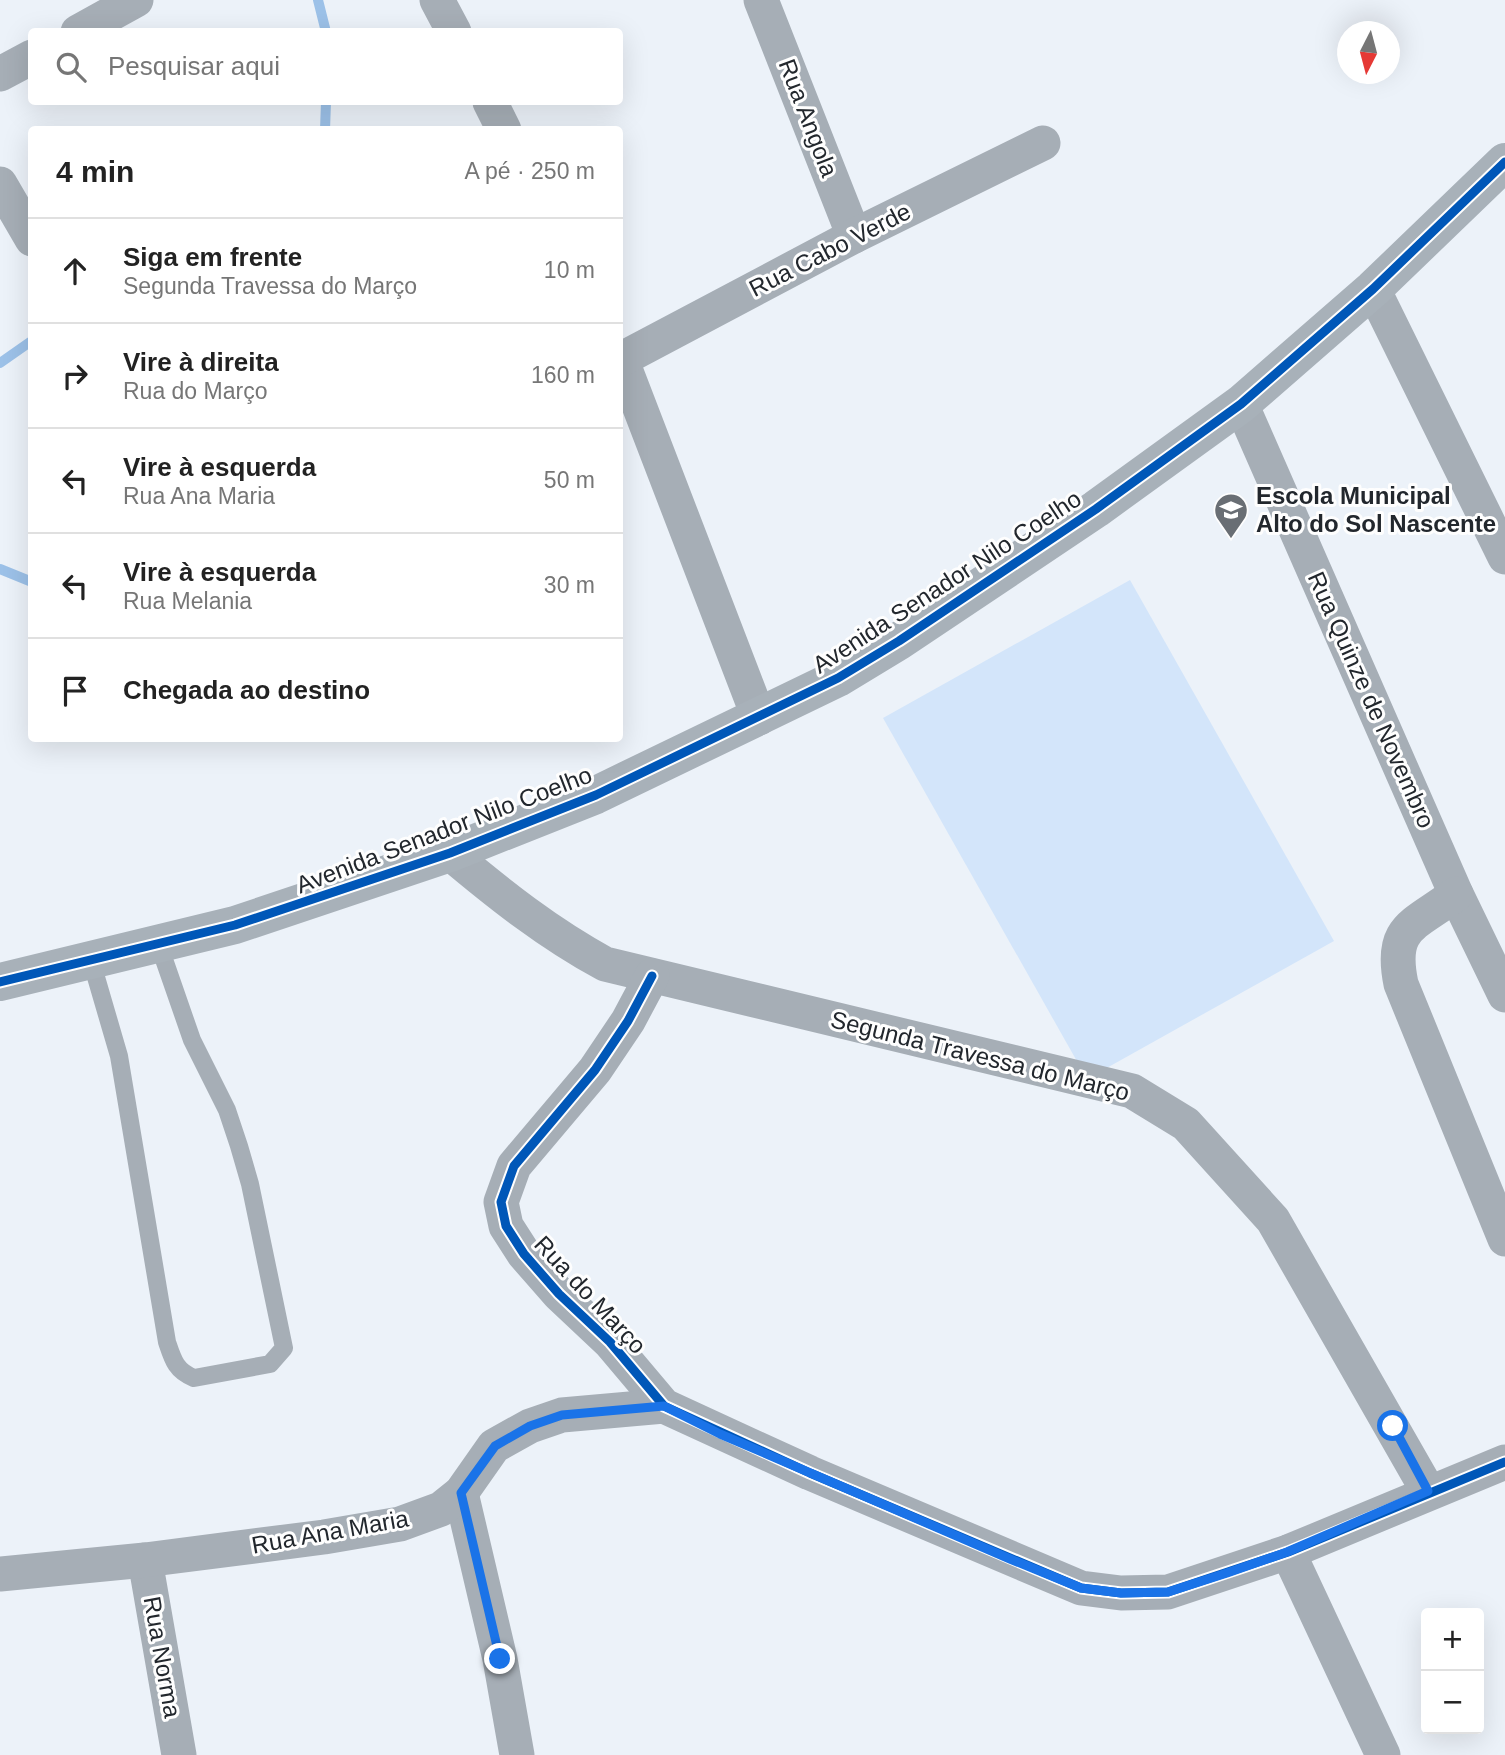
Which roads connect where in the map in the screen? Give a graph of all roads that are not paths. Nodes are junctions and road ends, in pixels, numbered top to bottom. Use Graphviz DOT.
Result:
graph roads {
  1 [pos="136,0"];
  2 [pos="437,0"];
  3 [pos="761,0"];
  4 [pos="85,28"];
  5 [pos="452,28"];
  6 [pos="28,59"];
  7 [pos="0,74"];
  8 [pos="492,105"];
  9 [pos="503,126"];
  10 [pos="1043,143"];
  11 [pos="1505,162"];
  12 [pos="0,184"];
  13 [pos="28,232"];
  14 [pos="854,236"];
  15 [pos="1373,289"];
  16 [pos="623,356"];
  17 [pos="623,366"];
  18 [pos="1241,404"];
  19 [pos="1505,557"];
  20 [pos="759,718"];
  21 [pos="450,853"];
  22 [pos="1456,894"];
  23 [pos="159,944"];
  24 [pos="91,960"];
  25 [pos="652,976"];
  26 [pos="0,982"];
  27 [pos="1505,995"];
  28 [pos="1505,1239"];
  29 [pos="664,1406"];
  30 [pos="1505,1462"];
  31 [pos="1428,1491"];
  32 [pos="461,1493"];
  33 [pos="1287,1552"];
  34 [pos="145,1560"];
  35 [pos="0,1574"];
  36 [pos="179,1755"];
  37 [pos="517,1755"];
  38 [pos="1383,1755"];
  1 -- 4 [label="street"];
  2 -- 5 [label="street"];
  3 -- 14 [label="street, Rua Angola"];
  6 -- 7 [label="street"];
  8 -- 9 [label="street"];
  10 -- 14 [label="street, Rua Cabo Verde"];
  11 -- 15 [label="main road, Avenida Senador Nilo Coelho"];
  12 -- 13 [label="street"];
  14 -- 16 [label="street, Rua Cabo Verde"];
  15 -- 18 [label="main road, Avenida Senador Nilo Coelho"];
  15 -- 19 [label="street"];
  17 -- 20 [label="street"];
  18 -- 20 [label="main road, Avenida Senador Nilo Coelho"];
  18 -- 22 [label="street, Rua Quinze de Novembro"];
  20 -- 21 [label="main road, Avenida Senador Nilo Coelho"];
  21 -- 23 [label="main road, Avenida Senador Nilo Coelho"];
  21 -- 25 [label="street, Segunda Travessa do Março"];
  22 -- 27 [label="street, Rua Quinze de Novembro"];
  22 -- 28 [label="street"];
  23 -- 24 [label="main road, Avenida Senador Nilo Coelho"];
  23 -- 24 [label="lane"];
  24 -- 26 [label="main road, Avenida Senador Nilo Coelho"];
  25 -- 29 [label="street, Rua do Março"];
  25 -- 31 [label="street, Segunda Travessa do Março"];
  29 -- 32 [label="street, Rua Ana Maria"];
  29 -- 33 [label="street, Rua do Março"];
  30 -- 31 [label="street, Rua do Março"];
  31 -- 33 [label="street, Rua do Março"];
  32 -- 34 [label="street, Rua Ana Maria"];
  32 -- 37 [label="street"];
  33 -- 38 [label="street"];
  34 -- 35 [label="street, Rua Ana Maria"];
  34 -- 36 [label="street, Rua Norma"];
}
